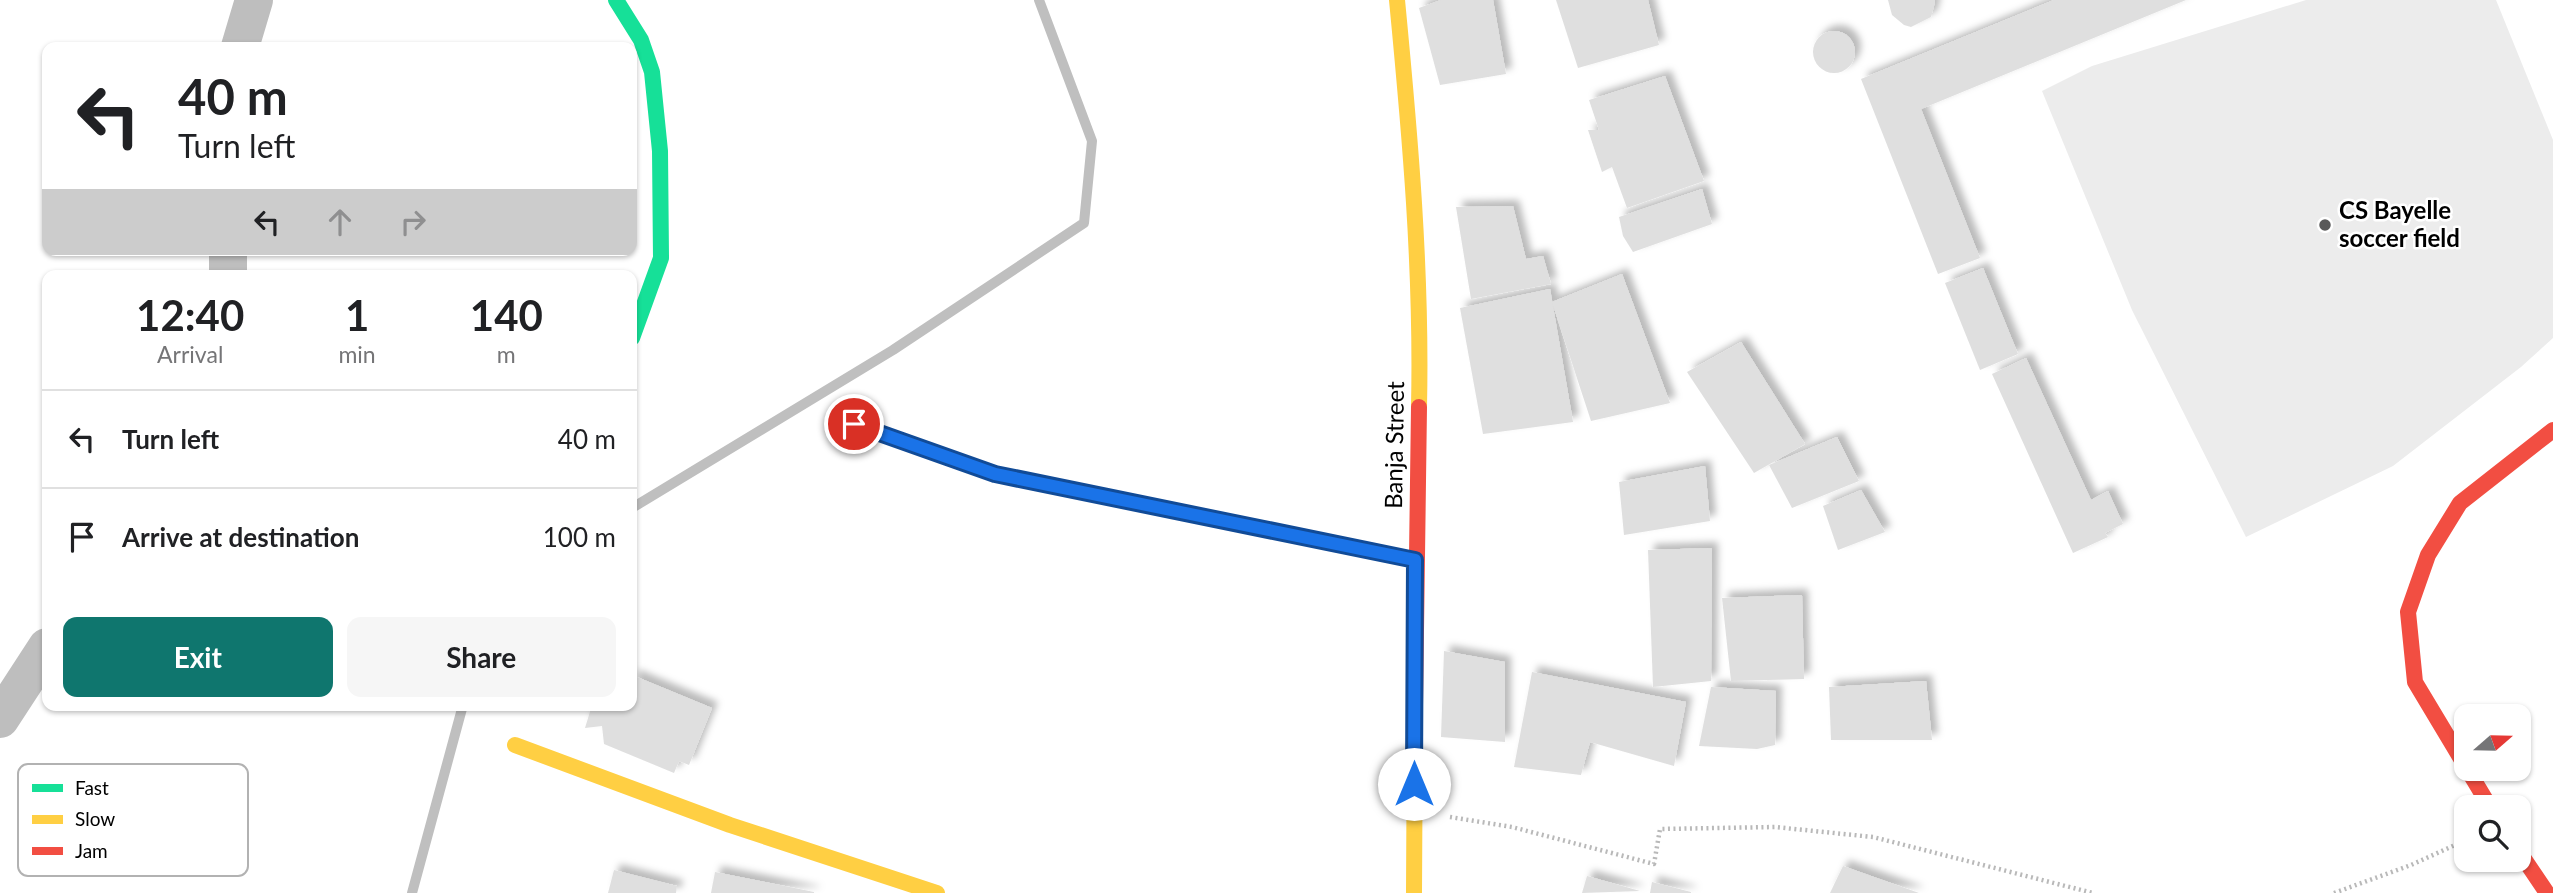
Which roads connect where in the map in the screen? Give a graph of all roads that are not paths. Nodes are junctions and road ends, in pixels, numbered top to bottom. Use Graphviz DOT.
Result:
graph roads {
  1 [pos="254,0"];
  2 [pos="616,0"];
  3 [pos="1396,0"];
  4 [pos="241,42"];
  5 [pos="637,324"];
  6 [pos="854,424"];
  7 [pos="2553,430"];
  8 [pos="1415,560"];
  9 [pos="42,654"];
  10 [pos="0,719"];
  11 [pos="515,745"];
  12 [pos="2483,795"];
  13 [pos="2531,869"];
  14 [pos="937,893"];
  15 [pos="1414,893"];
  16 [pos="2547,893"];
  1 -- 4 [label="street"];
  2 -- 5 [label="street"];
  3 -- 8 [label="street, Banja Street"];
  6 -- 8 [label="street"];
  7 -- 12 [label="street"];
  8 -- 15 [label="street, Banja Street"];
  9 -- 10 [label="street"];
  11 -- 14 [label="street"];
  13 -- 16 [label="street"];
}
